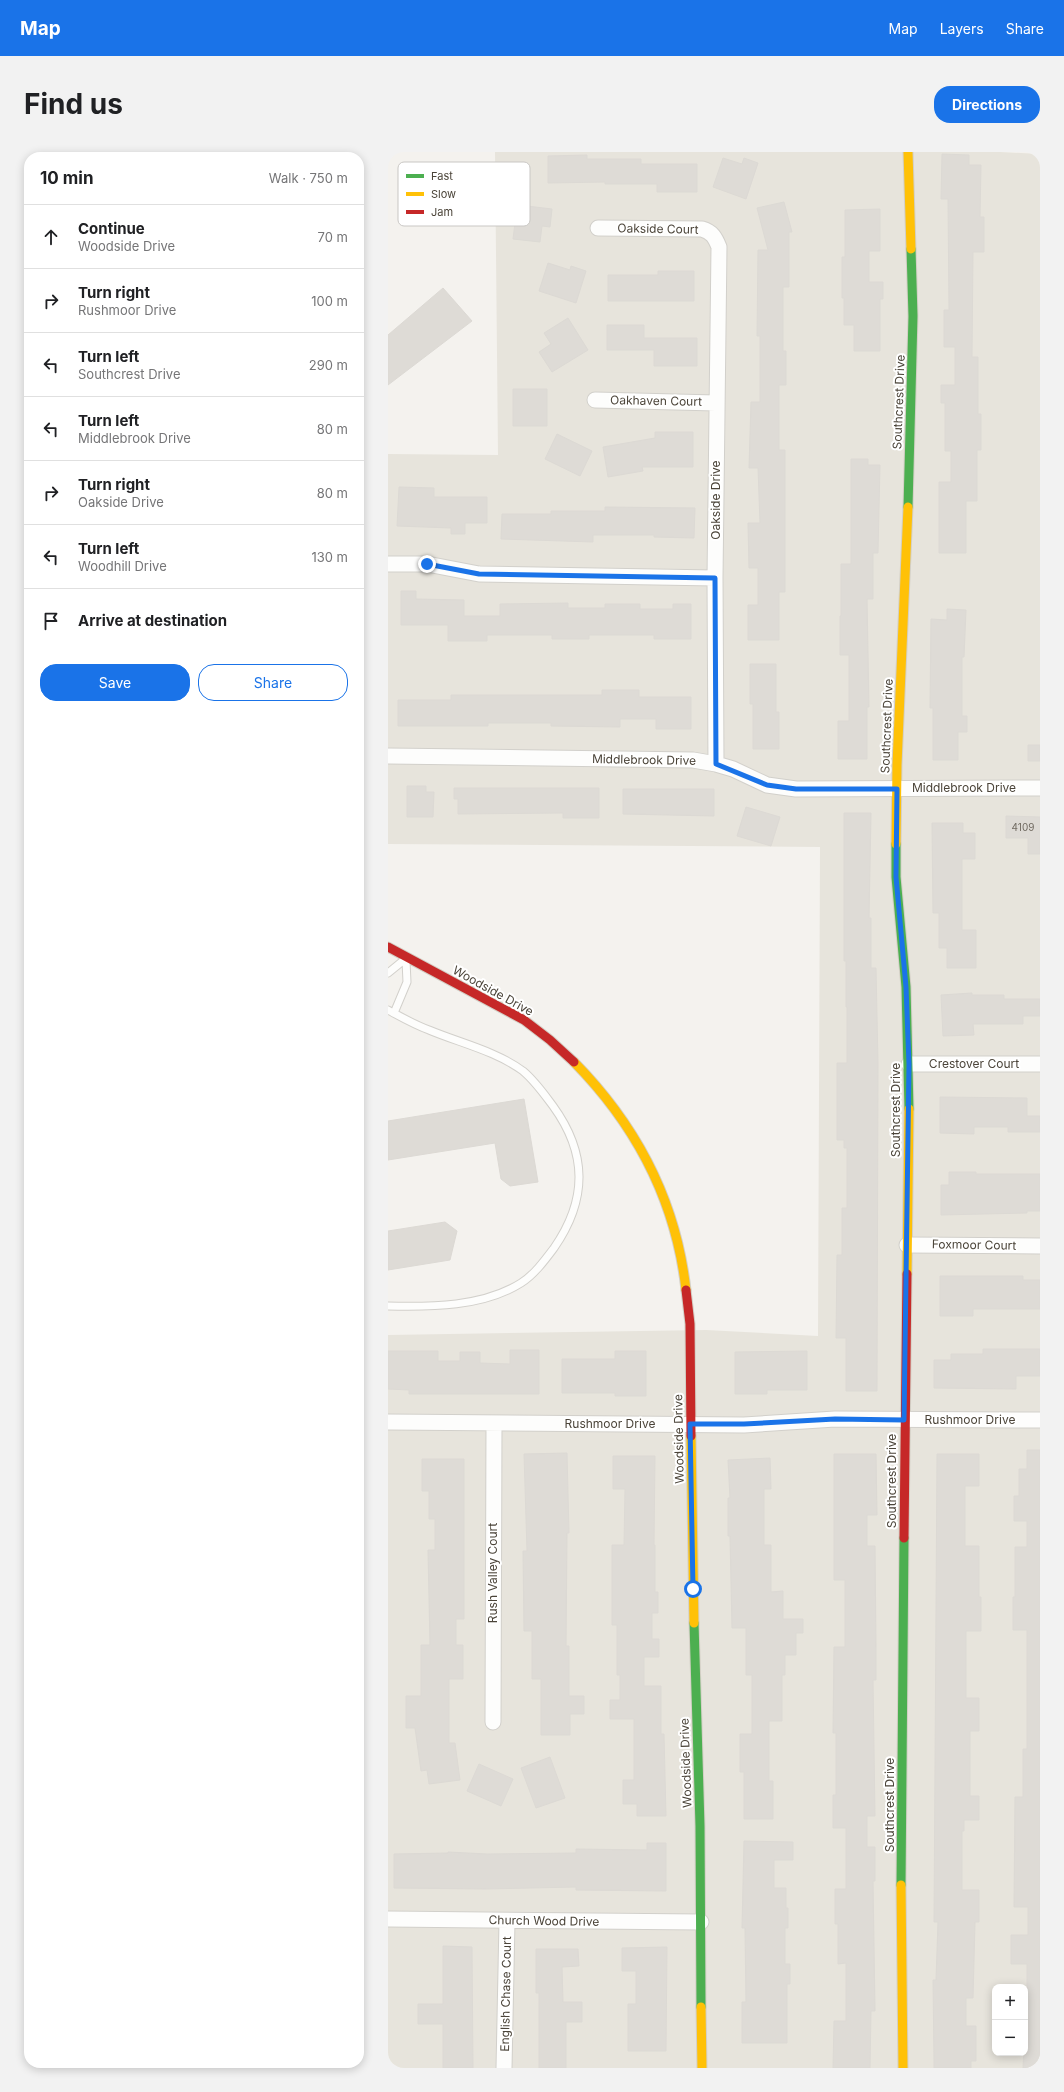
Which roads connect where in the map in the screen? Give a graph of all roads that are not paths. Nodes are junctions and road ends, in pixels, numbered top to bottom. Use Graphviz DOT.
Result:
graph roads {
  1 [pos="908,152"];
  2 [pos="598,228"];
  3 [pos="715,237"];
  4 [pos="595,400"];
  5 [pos="716,403"];
  6 [pos="388,564"];
  7 [pos="715,578"];
  8 [pos="388,756"];
  9 [pos="716,764"];
  10 [pos="1040,788"];
  11 [pos="897,789"];
  12 [pos="388,947"];
  13 [pos="406,959"];
  14 [pos="388,973"];
  15 [pos="391,1011"];
  16 [pos="909,1064"];
  17 [pos="1040,1064"];
  18 [pos="907,1245"];
  19 [pos="1040,1246"];
  20 [pos="388,1306"];
  21 [pos="904,1420"];
  22 [pos="1040,1420"];
  23 [pos="392,1422"];
  24 [pos="494,1424"];
  25 [pos="690,1424"];
  26 [pos="493,1722"];
  27 [pos="388,1919"];
  28 [pos="507,1921"];
  29 [pos="701,1922"];
  30 [pos="504,2068"];
  31 [pos="702,2068"];
  32 [pos="903,2068"];
  1 -- 11 [label="street, Southcrest Drive"];
  2 -- 3 [label="street, Oakside Court"];
  3 -- 5 [label="street, Oakside Drive"];
  4 -- 5 [label="street, Oakhaven Court"];
  5 -- 7 [label="street, Oakside Drive"];
  6 -- 7 [label="street"];
  7 -- 9 [label="street, Oakside Drive"];
  8 -- 9 [label="street, Middlebrook Drive"];
  9 -- 11 [label="street, Middlebrook Drive"];
  10 -- 11 [label="street, Middlebrook Drive"];
  11 -- 16 [label="street, Southcrest Drive"];
  12 -- 13 [label="street, Woodside Drive"];
  13 -- 14 [label="lane"];
  13 -- 15 [label="lane"];
  13 -- 25 [label="street, Woodside Drive"];
  15 -- 20 [label="lane"];
  16 -- 17 [label="street, Crestover Court"];
  16 -- 18 [label="street, Southcrest Drive"];
  18 -- 19 [label="street, Foxmoor Court"];
  18 -- 21 [label="street, Southcrest Drive"];
  21 -- 22 [label="street, Rushmoor Drive"];
  21 -- 25 [label="street, Rushmoor Drive"];
  21 -- 32 [label="street, Southcrest Drive"];
  23 -- 24 [label="street, Rushmoor Drive"];
  24 -- 25 [label="street, Rushmoor Drive"];
  24 -- 26 [label="street, Rush Valley Court"];
  25 -- 29 [label="street, Woodside Drive"];
  27 -- 28 [label="street, Church Wood Drive"];
  28 -- 29 [label="street, Church Wood Drive"];
  28 -- 30 [label="street, English Chase Court"];
  29 -- 31 [label="street, Woodside Drive"];
}
